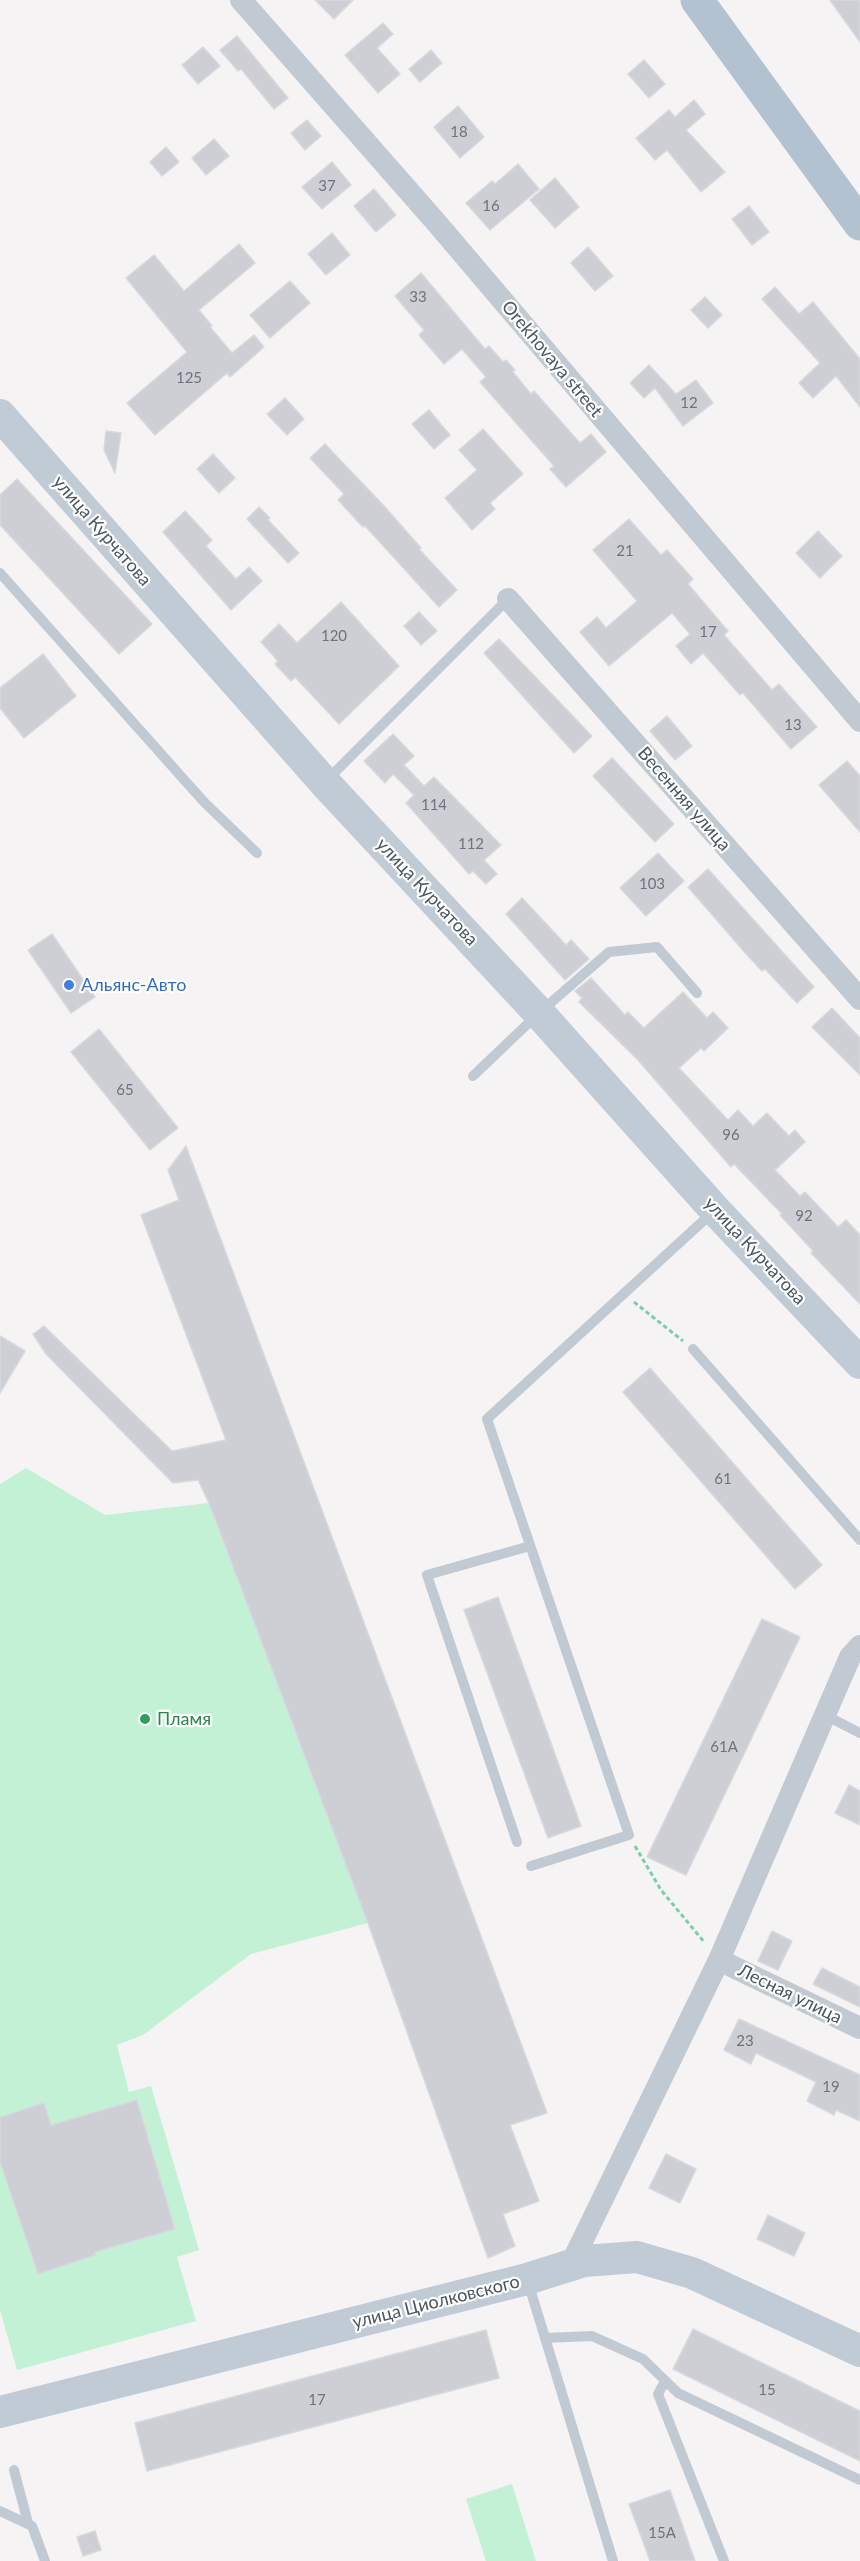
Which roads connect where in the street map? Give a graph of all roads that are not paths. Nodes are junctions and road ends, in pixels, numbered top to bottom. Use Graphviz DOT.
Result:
graph roads {
  1 [pos="241,0"];
  2 [pos="697,0"];
  3 [pos="722,0"];
  4 [pos="860,188"];
  5 [pos="860,224"];
  6 [pos="0,415"];
  7 [pos="0,573"];
  8 [pos="508,599"];
  9 [pos="860,721"];
  10 [pos="324,782"];
  11 [pos="257,853"];
  12 [pos="697,993"];
  13 [pos="860,999"];
  14 [pos="539,1013"];
  15 [pos="473,1076"];
  16 [pos="715,1210"];
  17 [pos="693,1349"];
  18 [pos="860,1363"];
  19 [pos="860,1540"];
  20 [pos="530,1546"];
  21 [pos="860,1646"];
  22 [pos="825,1715"];
  23 [pos="860,1733"];
  24 [pos="517,1842"];
  25 [pos="531,1866"];
  26 [pos="719,1960"];
  27 [pos="860,2028"];
  28 [pos="570,2266"];
  29 [pos="527,2279"];
  30 [pos="545,2338"];
  31 [pos="860,2351"];
  32 [pos="665,2381"];
  33 [pos="0,2412"];
  34 [pos="14,2470"];
  35 [pos="860,2480"];
  36 [pos="0,2511"];
  37 [pos="28,2523"];
  38 [pos="45,2561"];
  39 [pos="613,2561"];
  40 [pos="724,2561"];
  1 -- 9 [label="street, Orekhovaya street"];
  2 -- 5 [label="main road"];
  3 -- 4 [label="main road"];
  6 -- 10 [label="street, улица Курчатова"];
  7 -- 11 [label="lane"];
  8 -- 10 [label="lane"];
  8 -- 13 [label="street, Весенняя улица"];
  10 -- 14 [label="street, улица Курчатова"];
  12 -- 14 [label="lane"];
  14 -- 15 [label="lane"];
  14 -- 16 [label="street, улица Курчатова"];
  16 -- 18 [label="street, улица Курчатова"];
  16 -- 20 [label="lane"];
  17 -- 19 [label="lane"];
  20 -- 24 [label="lane"];
  20 -- 25 [label="lane"];
  21 -- 22 [label="street"];
  22 -- 23 [label="lane"];
  22 -- 26 [label="street"];
  26 -- 27 [label="street, Лесная улица"];
  26 -- 28 [label="street"];
  28 -- 29 [label="street, улица Циолковского"];
  28 -- 31 [label="street, улица Циолковского"];
  29 -- 30 [label="lane"];
  29 -- 33 [label="street, улица Циолковского"];
  30 -- 32 [label="lane"];
  30 -- 39 [label="lane"];
  32 -- 35 [label="lane"];
  32 -- 40 [label="lane"];
  34 -- 37 [label="lane"];
  36 -- 37 [label="lane"];
  37 -- 38 [label="lane"];
}
